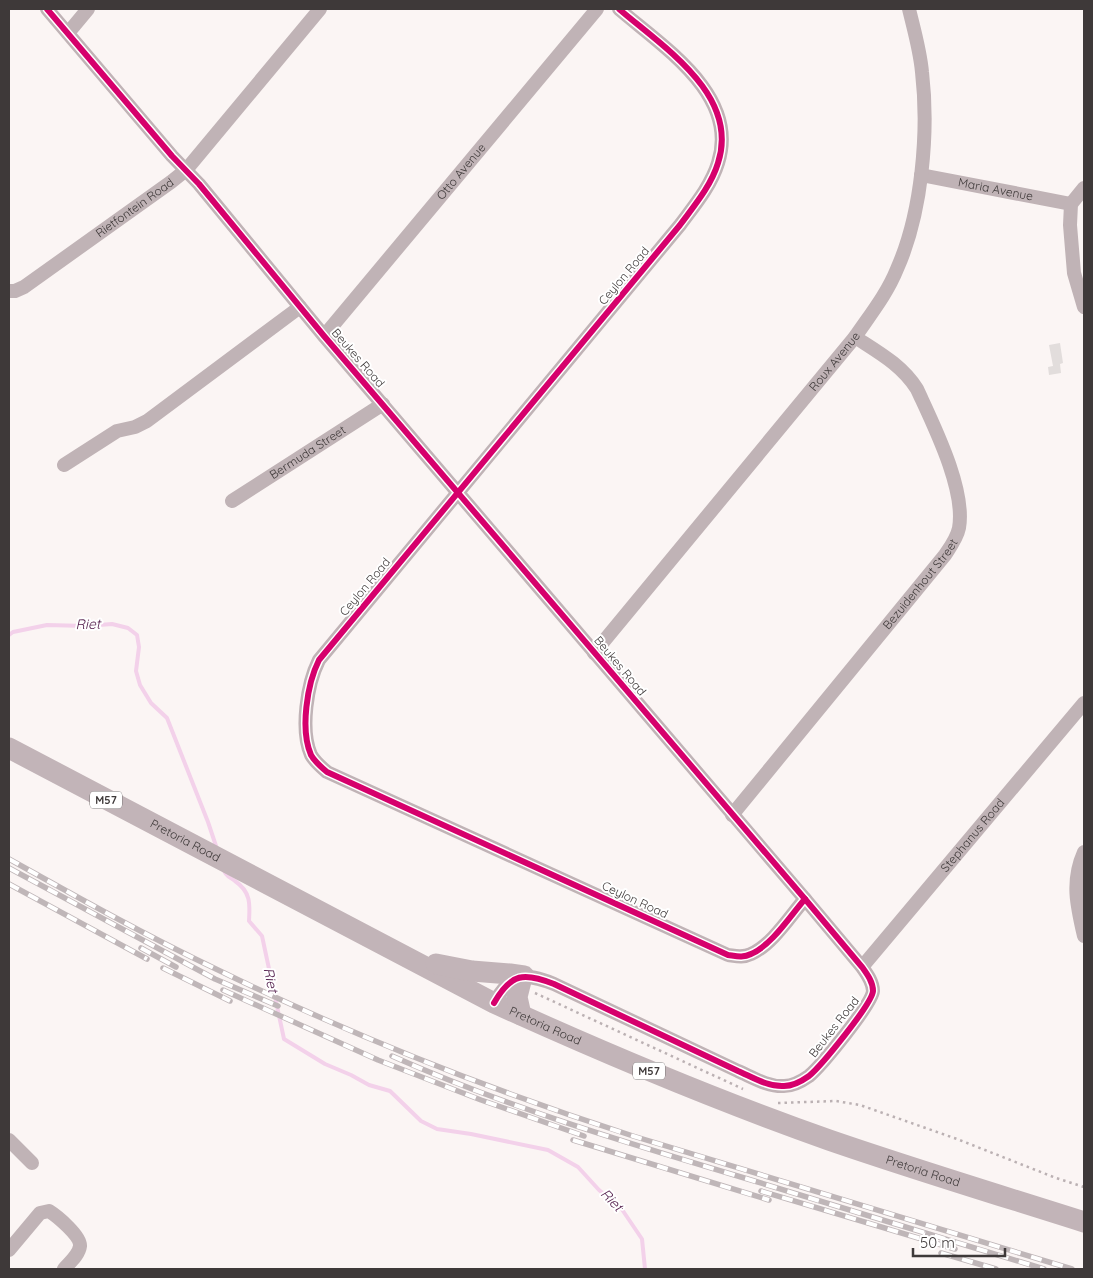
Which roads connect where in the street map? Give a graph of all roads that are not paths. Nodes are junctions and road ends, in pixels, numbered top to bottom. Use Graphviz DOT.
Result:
graph roads {
  1 [pos="47,9"];
  2 [pos="88,9"];
  3 [pos="320,9"];
  4 [pos="597,9"];
  5 [pos="619,9"];
  6 [pos="909,9"];
  7 [pos="68,33"];
  8 [pos="186,170"];
  9 [pos="921,175"];
  10 [pos="1084,188"];
  11 [pos="1071,204"];
  12 [pos="9,292"];
  13 [pos="300,306"];
  14 [pos="1084,307"];
  15 [pos="324,336"];
  16 [pos="856,337"];
  17 [pos="383,404"];
  18 [pos="64,465"];
  19 [pos="458,493"];
  20 [pos="232,501"];
  21 [pos="594,653"];
  22 [pos="1084,703"];
  23 [pos="9,748"];
  24 [pos="732,815"];
  25 [pos="1084,852"];
  26 [pos="805,899"];
  27 [pos="1084,936"];
  28 [pos="411,959"];
  29 [pos="862,967"];
  30 [pos="523,977"];
  31 [pos="494,1003"];
  32 [pos="521,1015"];
  33 [pos="9,1140"];
  34 [pos="32,1163"];
  35 [pos="1084,1222"];
  36 [pos="9,1250"];
  37 [pos="64,1269"];
  1 -- 7 [label="street, Beukes Road"];
  2 -- 7 [label="street"];
  3 -- 8 [label="street, Rietfontein Road"];
  4 -- 15 [label="street, Otto Avenue"];
  5 -- 19 [label="street, Ceylon Road"];
  6 -- 9 [label="street, Roux Avenue"];
  7 -- 8 [label="street, Beukes Road"];
  8 -- 12 [label="street, Rietfontein Road"];
  8 -- 13 [label="street, Beukes Road"];
  9 -- 11 [label="street, Maria Avenue"];
  9 -- 16 [label="street, Roux Avenue"];
  10 -- 11 [label="street"];
  11 -- 14 [label="street"];
  13 -- 15 [label="street, Beukes Road"];
  13 -- 18 [label="street"];
  15 -- 17 [label="street, Beukes Road"];
  16 -- 21 [label="street, Roux Avenue"];
  16 -- 24 [label="street, Bezuidenhout Street"];
  17 -- 19 [label="street, Beukes Road"];
  17 -- 20 [label="street, Bermuda Street"];
  19 -- 21 [label="street, Beukes Road"];
  19 -- 26 [label="street, Ceylon Road"];
  21 -- 24 [label="street, Beukes Road"];
  22 -- 29 [label="street, Stephanus Road"];
  23 -- 28 [label="main road, Pretoria Road / M57"];
  24 -- 26 [label="street, Beukes Road"];
  25 -- 27 [label="street"];
  26 -- 29 [label="street, Beukes Road"];
  28 -- 30 [label="main road"];
  28 -- 31 [label="main road, Pretoria Road / M57"];
  29 -- 30 [label="street, Beukes Road"];
  30 -- 31 [label="street"];
  30 -- 32 [label="main road"];
  31 -- 32 [label="main road, Pretoria Road / M57"];
  32 -- 35 [label="main road, Pretoria Road / M57"];
  33 -- 34 [label="street"];
  36 -- 37 [label="street"];
}
